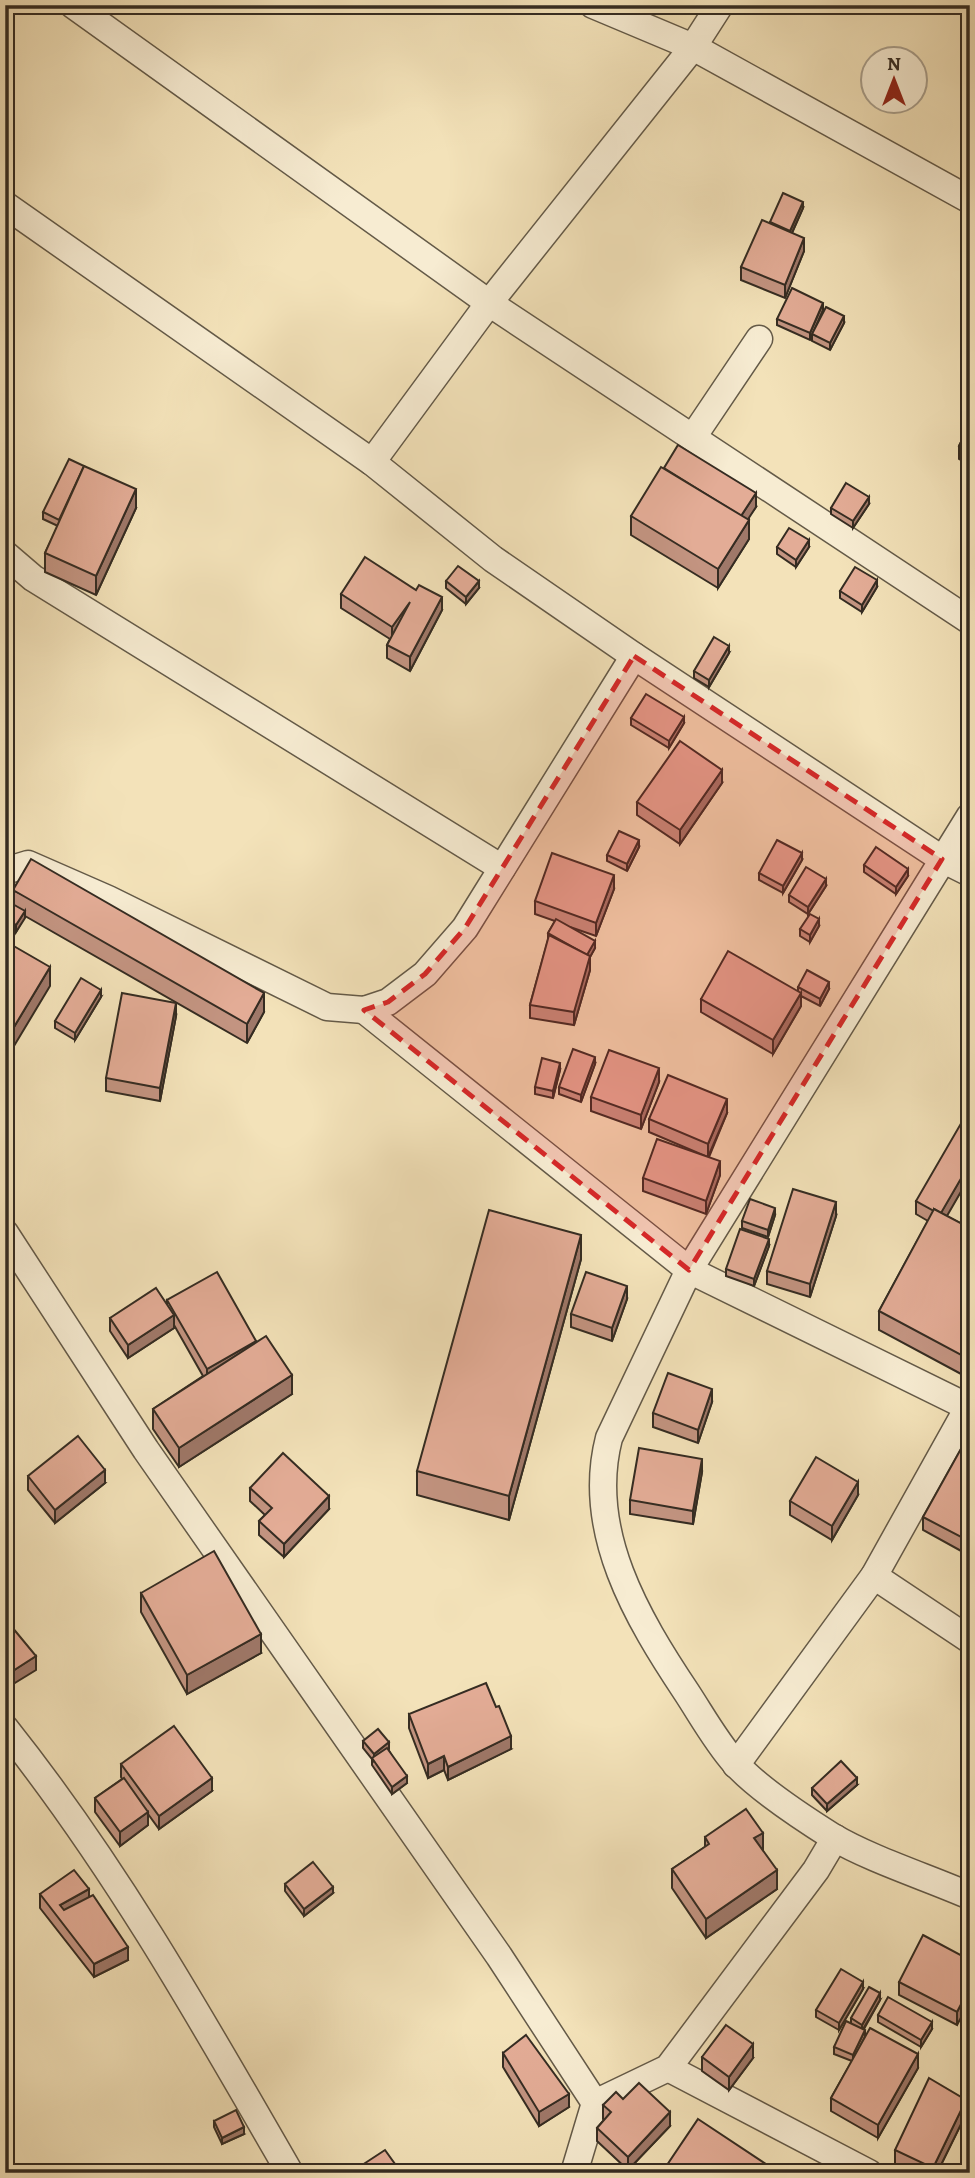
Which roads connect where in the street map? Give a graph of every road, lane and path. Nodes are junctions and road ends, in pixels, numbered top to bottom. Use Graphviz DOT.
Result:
graph roads {
  1 [pos="74,5"];
  2 [pos="593,5"];
  3 [pos="720,5"];
  4 [pos="693,47"];
  5 [pos="970,200"];
  6 [pos="5,205"];
  7 [pos="489,303"];
  8 [pos="759,338"];
  9 [pos="693,437"];
  10 [pos="372,462"];
  11 [pos="5,554"];
  12 [pos="970,621"];
  13 [pos="634,656"];
  14 [pos="970,816"];
  15 [pos="942,859"];
  16 [pos="502,868"];
  17 [pos="5,871"];
  18 [pos="970,873"];
  19 [pos="364,1010"];
  20 [pos="5,1233"];
  21 [pos="689,1270"];
  22 [pos="969,1406"];
  23 [pos="874,1576"];
  24 [pos="970,1640"];
  25 [pos="5,1728"];
  26 [pos="736,1765"];
  27 [pos="835,1838"];
  28 [pos="970,1896"];
  29 [pos="668,2068"];
  30 [pos="596,2103"];
  31 [pos="290,2173"];
  32 [pos="574,2173"];
  33 [pos="869,2173"];
  1 -- 7 [label="street"];
  2 -- 4 [label="street"];
  3 -- 4 [label="street"];
  4 -- 5 [label="street"];
  4 -- 7 [label="street"];
  6 -- 10 [label="street"];
  7 -- 9 [label="street"];
  7 -- 10 [label="street"];
  8 -- 9 [label="street"];
  9 -- 12 [label="street"];
  10 -- 13 [label="street"];
  11 -- 16 [label="street"];
  13 -- 15 [label="street"];
  13 -- 16 [label="street"];
  14 -- 15 [label="street"];
  15 -- 18 [label="street"];
  15 -- 21 [label="street"];
  16 -- 19 [label="street"];
  17 -- 19 [label="street"];
  19 -- 21 [label="street"];
  20 -- 30 [label="street"];
  21 -- 22 [label="street"];
  21 -- 26 [label="street"];
  22 -- 23 [label="street"];
  23 -- 24 [label="street"];
  23 -- 26 [label="street"];
  25 -- 31 [label="street"];
  26 -- 27 [label="street"];
  27 -- 28 [label="street"];
  27 -- 29 [label="street"];
  29 -- 30 [label="street"];
  29 -- 33 [label="street"];
  30 -- 32 [label="street"];
}
